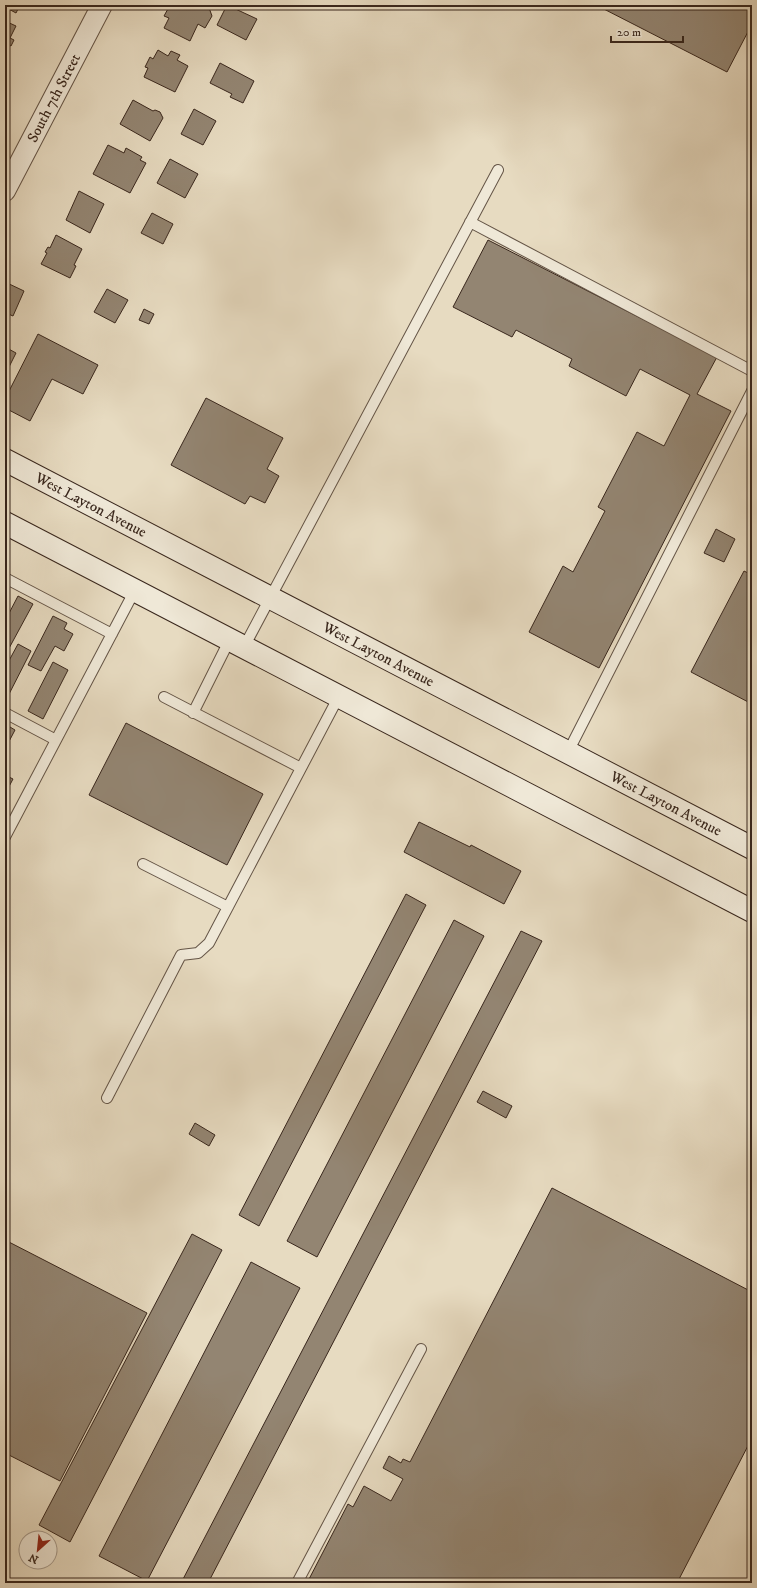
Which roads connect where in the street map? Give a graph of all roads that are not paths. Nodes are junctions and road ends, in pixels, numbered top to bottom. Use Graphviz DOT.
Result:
graph roads {
  1 [pos="102,5"];
  2 [pos="498,170"];
  3 [pos="5,191"];
  4 [pos="470,222"];
  5 [pos="752,371"];
  6 [pos="752,391"];
  7 [pos="5,460"];
  8 [pos="5,523"];
  9 [pos="5,578"];
  10 [pos="135,590"];
  11 [pos="271,598"];
  12 [pos="112,634"];
  13 [pos="237,643"];
  14 [pos="339,696"];
  15 [pos="164,697"];
  16 [pos="5,713"];
  17 [pos="193,713"];
  18 [pos="56,740"];
  19 [pos="568,752"];
  20 [pos="302,768"];
  21 [pos="5,837"];
  22 [pos="752,848"];
  23 [pos="143,864"];
  24 [pos="228,907"];
  25 [pos="752,911"];
  26 [pos="107,1098"];
  27 [pos="421,1349"];
  28 [pos="297,1583"];
  1 -- 3 [label="street, South 7th Street"];
  2 -- 4 [label="lane"];
  4 -- 5 [label="lane"];
  4 -- 11 [label="lane"];
  6 -- 19 [label="lane"];
  7 -- 11 [label="main road, West Layton Avenue"];
  8 -- 10 [label="main road"];
  9 -- 12 [label="lane"];
  10 -- 12 [label="lane"];
  10 -- 13 [label="main road"];
  11 -- 13 [label="lane"];
  11 -- 19 [label="main road, West Layton Avenue"];
  12 -- 18 [label="lane"];
  13 -- 14 [label="main road"];
  13 -- 17 [label="lane"];
  14 -- 20 [label="lane"];
  14 -- 25 [label="main road"];
  15 -- 17 [label="lane"];
  16 -- 18 [label="lane"];
  17 -- 20 [label="lane"];
  18 -- 21 [label="lane"];
  19 -- 22 [label="main road, West Layton Avenue"];
  20 -- 24 [label="lane"];
  23 -- 24 [label="lane"];
  24 -- 26 [label="lane"];
  27 -- 28 [label="lane"];
}
